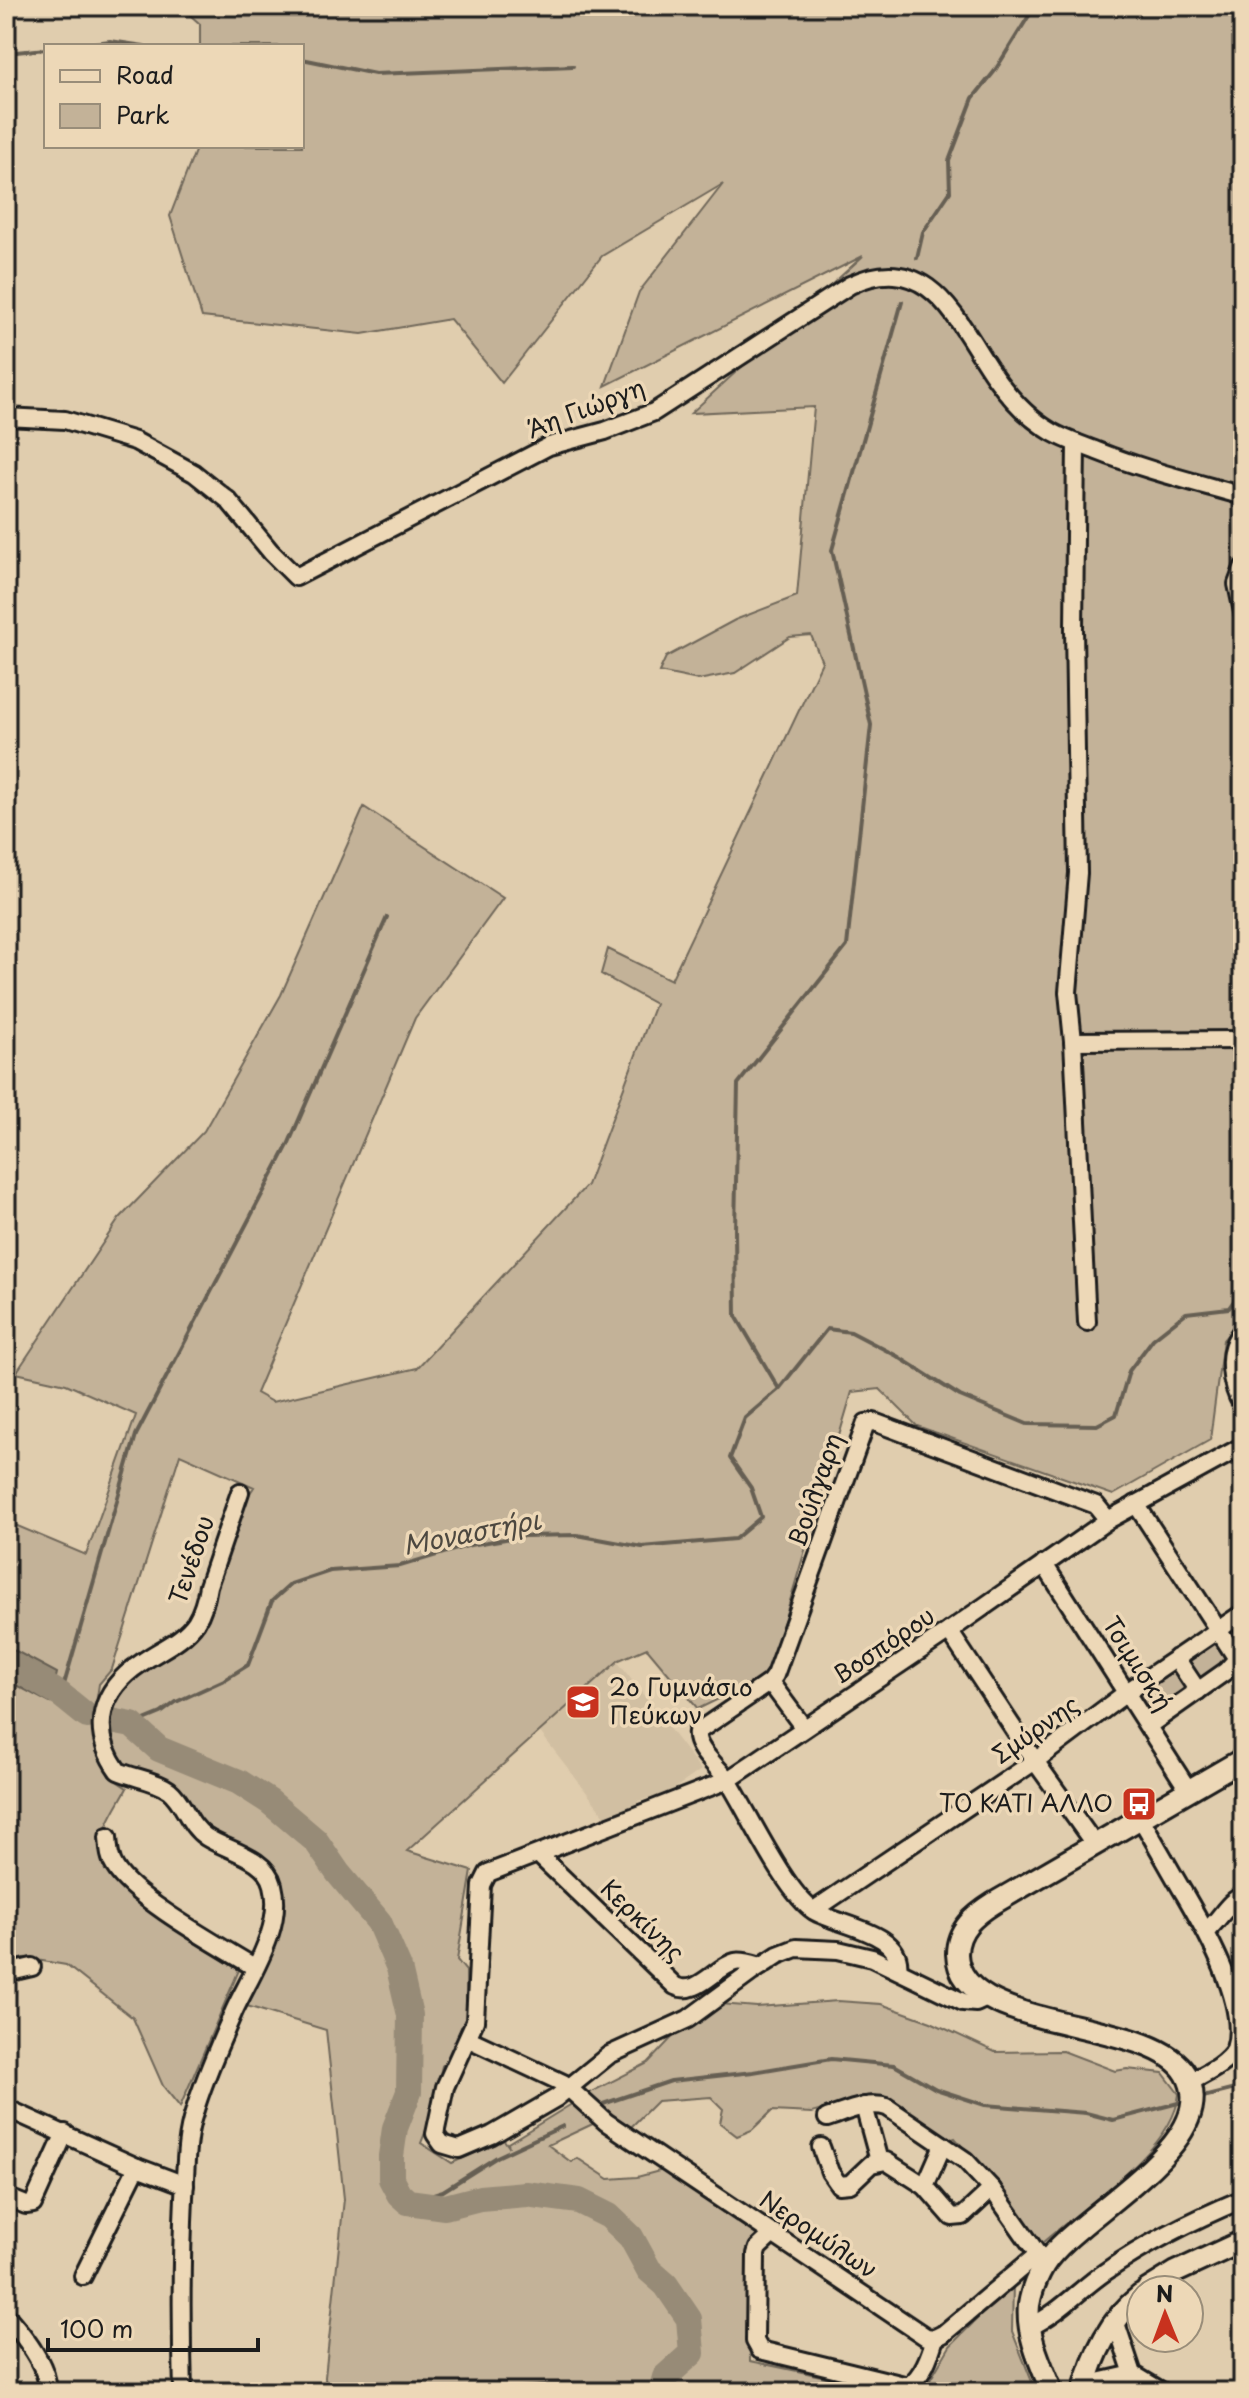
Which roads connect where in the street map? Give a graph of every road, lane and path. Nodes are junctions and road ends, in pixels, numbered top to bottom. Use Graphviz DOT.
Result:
graph roads {
  1 [pos="6,417"];
  2 [pos="1076,443"];
  3 [pos="1243,496"];
  4 [pos="1243,568"];
  5 [pos="1243,612"];
  6 [pos="1243,1040"];
  7 [pos="1073,1041"];
  8 [pos="1087,1322"];
  9 [pos="1243,1330"];
  10 [pos="1243,1407"];
  11 [pos="1243,1446"];
  12 [pos="240,1492"];
  13 [pos="1136,1504"];
  14 [pos="1108,1520"];
  15 [pos="1044,1564"];
  16 [pos="1243,1613"];
  17 [pos="1219,1630"];
  18 [pos="949,1631"];
  19 [pos="1176,1658"];
  20 [pos="1241,1660"];
  21 [pos="770,1682"];
  22 [pos="1198,1691"];
  23 [pos="1128,1694"];
  24 [pos="1148,1726"];
  25 [pos="804,1728"];
  26 [pos="1243,1759"];
  27 [pos="1035,1761"];
  28 [pos="728,1780"];
  29 [pos="1189,1791"];
  30 [pos="1141,1819"];
  31 [pos="108,1837"];
  32 [pos="1095,1845"];
  33 [pos="539,1855"];
  34 [pos="1243,1895"];
  35 [pos="814,1910"];
  36 [pos="1206,1931"];
  37 [pos="761,1966"];
  38 [pos="32,1967"];
  39 [pos="254,1967"];
  40 [pos="898,1970"];
  41 [pos="6,1973"];
  42 [pos="987,1998"];
  43 [pos="469,2039"];
  44 [pos="570,2088"];
  45 [pos="1192,2094"];
  46 [pos="864,2106"];
  47 [pos="6,2108"];
  48 [pos="827,2118"];
  49 [pos="65,2133"];
  50 [pos="943,2145"];
  51 [pos="821,2147"];
  52 [pos="879,2161"];
  53 [pos="137,2167"];
  54 [pos="185,2185"];
  55 [pos="925,2186"];
  56 [pos="992,2189"];
  57 [pos="6,2197"];
  58 [pos="1243,2199"];
  59 [pos="774,2233"];
  60 [pos="1243,2241"];
  61 [pos="1041,2259"];
  62 [pos="1173,2274"];
  63 [pos="83,2276"];
  64 [pos="1125,2310"];
  65 [pos="6,2315"];
  66 [pos="1115,2320"];
  67 [pos="1030,2327"];
  68 [pos="935,2338"];
  69 [pos="1133,2374"];
  70 [pos="1084,2389"];
  71 [pos="47,2392"];
  72 [pos="183,2392"];
  73 [pos="1052,2392"];
  74 [pos="1163,2392"];
  1 -- 2 [label="street, Άη Γιώργη"];
  2 -- 3 [label="street, Άη Γιώργη"];
  2 -- 7 [label="street"];
  4 -- 5 [label="street"];
  6 -- 7 [label="street"];
  7 -- 8 [label="street"];
  9 -- 10 [label="street"];
  11 -- 13 [label="street, Βοσπόρου"];
  12 -- 39 [label="street, Τενέδου"];
  13 -- 14 [label="street, Βοσπόρου"];
  13 -- 17 [label="street"];
  14 -- 15 [label="street, Βοσπόρου"];
  14 -- 21 [label="street, Βούλγαρη"];
  15 -- 18 [label="street, Βοσπόρου"];
  15 -- 23 [label="street, Τσιμισκή"];
  16 -- 17 [label="street, Σμύρνης"];
  17 -- 19 [label="street, Σμύρνης"];
  17 -- 20 [label="street"];
  18 -- 25 [label="street, Βοσπόρου"];
  18 -- 27 [label="street"];
  19 -- 22 [label="street"];
  19 -- 23 [label="street, Σμύρνης"];
  20 -- 22 [label="street"];
  21 -- 25 [label="street"];
  21 -- 28 [label="street"];
  22 -- 24 [label="street"];
  23 -- 24 [label="street, Τσιμισκή"];
  23 -- 27 [label="street, Σμύρνης"];
  24 -- 29 [label="street, Τσιμισκή"];
  25 -- 28 [label="street, Βοσπόρου"];
  26 -- 29 [label="main road"];
  27 -- 32 [label="street"];
  27 -- 35 [label="street, Σμύρνης"];
  28 -- 33 [label="street, Βοσπόρου"];
  28 -- 35 [label="street"];
  29 -- 30 [label="main road"];
  30 -- 32 [label="main road"];
  30 -- 36 [label="street"];
  31 -- 39 [label="street"];
  32 -- 42 [label="main road"];
  33 -- 37 [label="street, Κερκίνης"];
  33 -- 43 [label="street, Βοσπόρου"];
  34 -- 36 [label="street"];
  35 -- 40 [label="street"];
  36 -- 45 [label="street"];
  37 -- 40 [label="street"];
  37 -- 44 [label="street"];
  38 -- 41 [label="street"];
  39 -- 54 [label="street"];
  40 -- 42 [label="street"];
  42 -- 45 [label="main road"];
  43 -- 44 [label="street, Νερομύλων"];
  43 -- 44 [label="street"];
  44 -- 59 [label="street, Νερομύλων"];
  45 -- 61 [label="main road"];
  46 -- 48 [label="street"];
  46 -- 50 [label="street"];
  46 -- 52 [label="street"];
  47 -- 49 [label="street"];
  49 -- 53 [label="street"];
  49 -- 57 [label="street"];
  50 -- 55 [label="street"];
  50 -- 56 [label="street"];
  51 -- 52 [label="street"];
  52 -- 55 [label="street"];
  53 -- 54 [label="street"];
  53 -- 63 [label="street"];
  54 -- 72 [label="street"];
  55 -- 56 [label="street"];
  56 -- 61 [label="street"];
  58 -- 67 [label="street"];
  59 -- 68 [label="street, Νερομύλων"];
  59 -- 68 [label="street"];
  60 -- 62 [label="main road"];
  61 -- 67 [label="main road"];
  61 -- 68 [label="street"];
  64 -- 66 [label="main road"];
  65 -- 71 [label="street"];
  66 -- 69 [label="street"];
  66 -- 70 [label="main road"];
  67 -- 73 [label="main road"];
  69 -- 70 [label="street"];
  69 -- 74 [label="street"];
}
